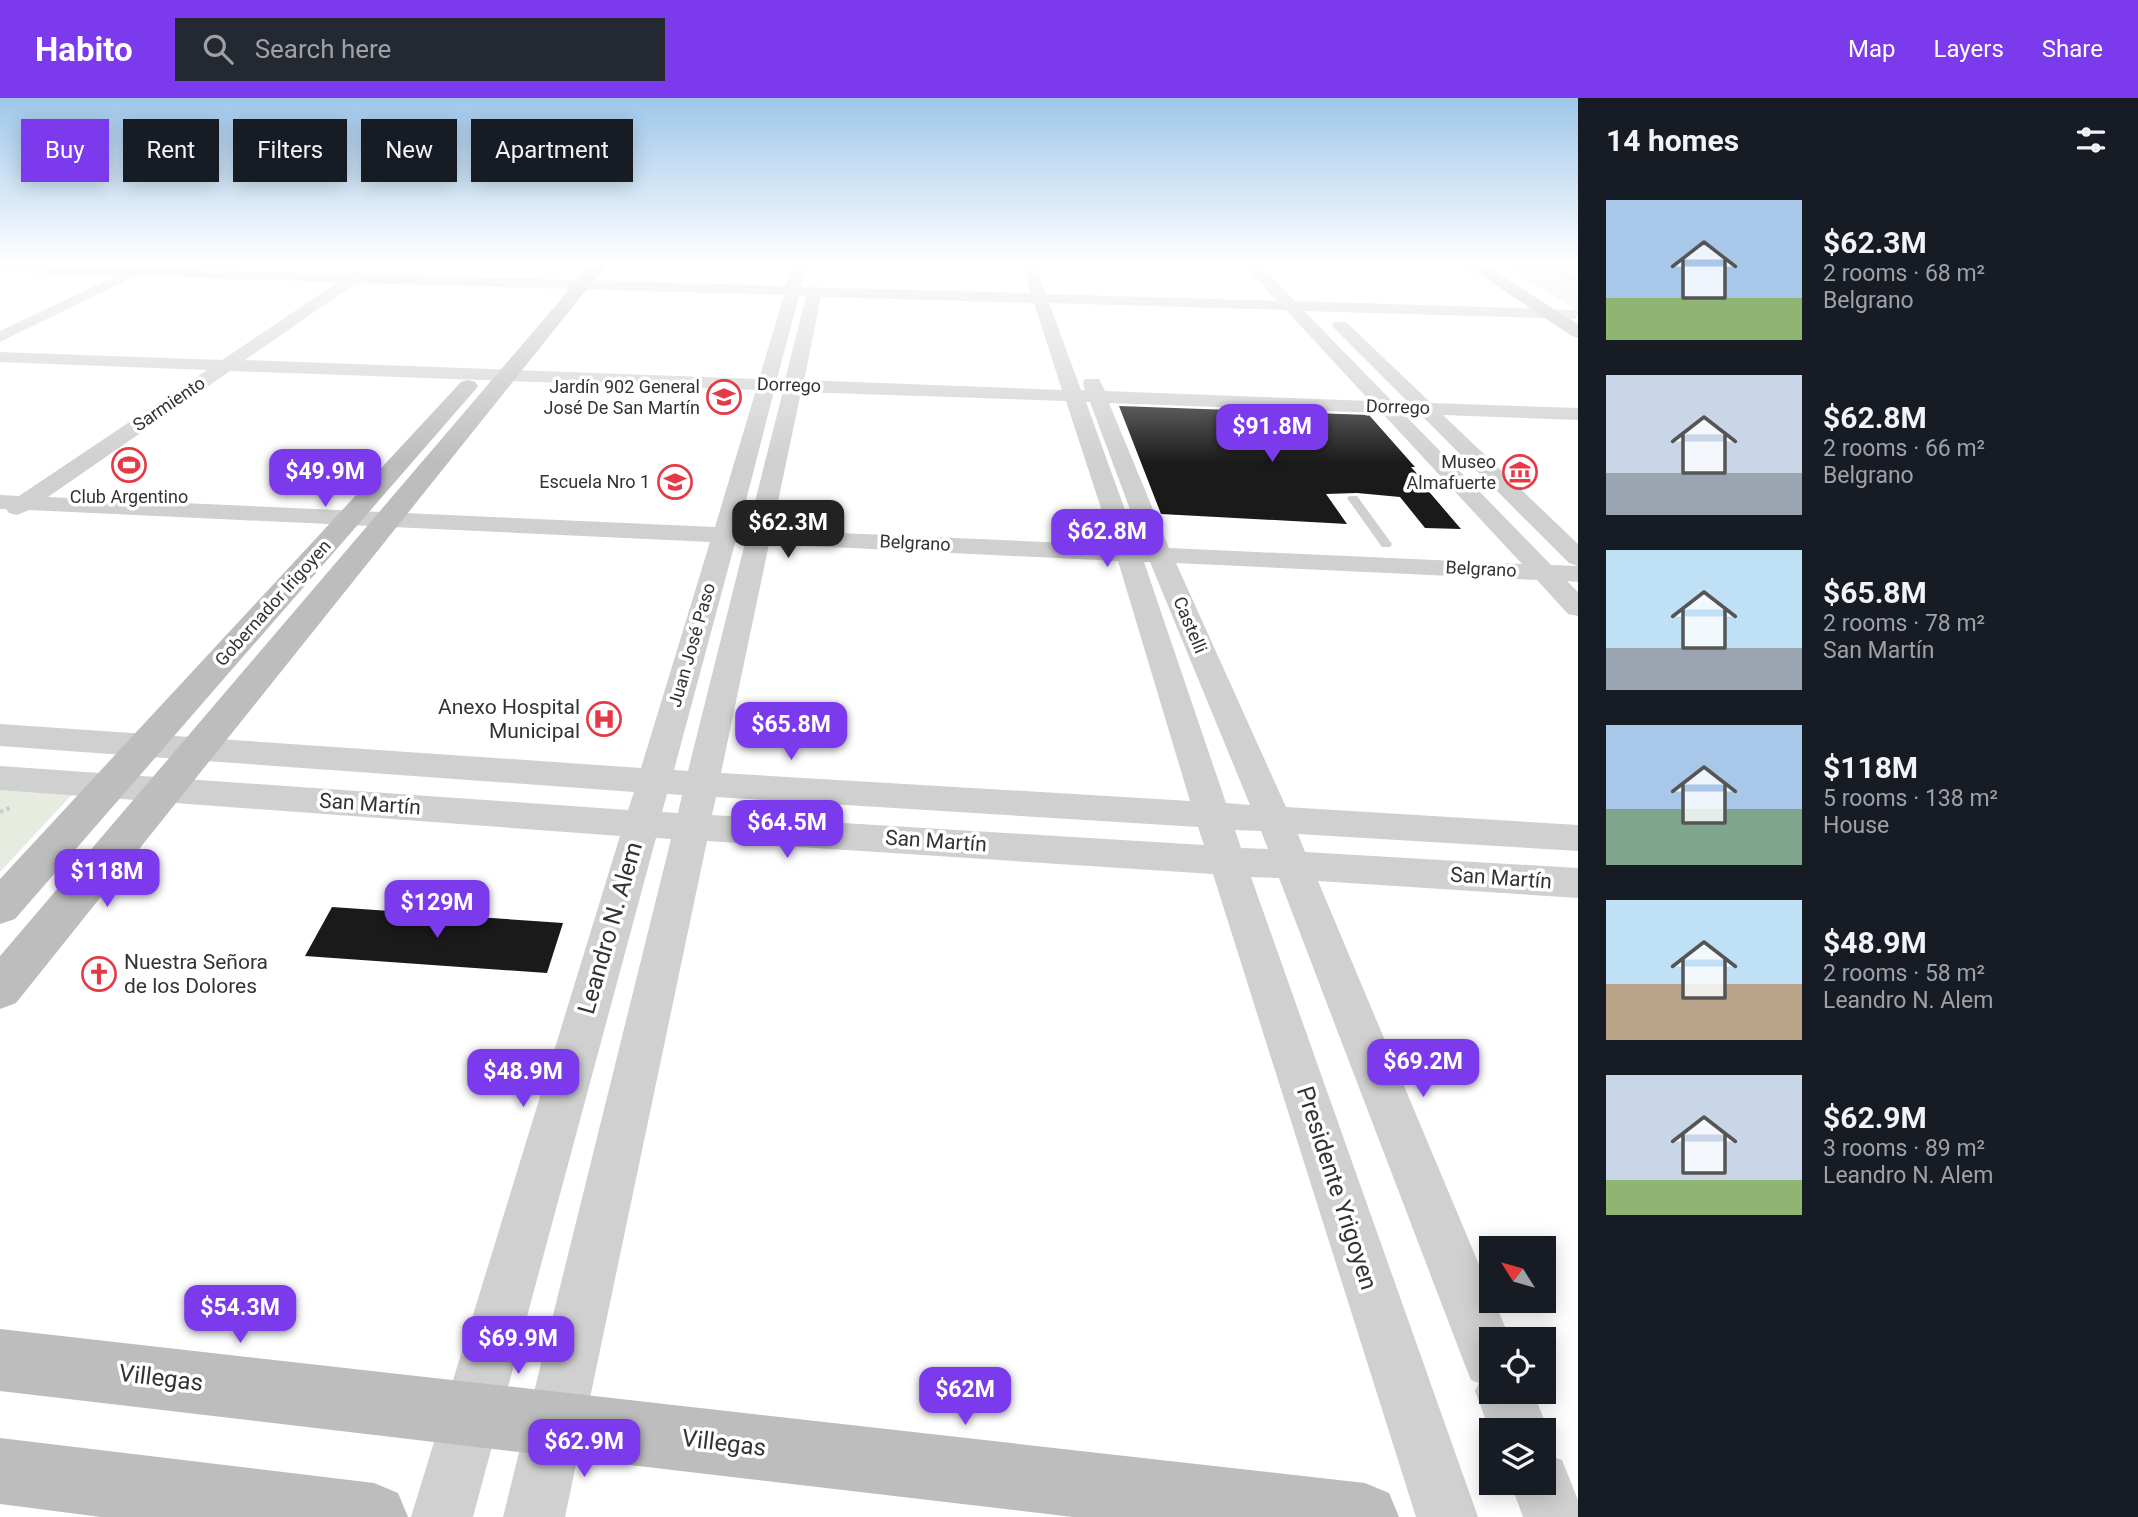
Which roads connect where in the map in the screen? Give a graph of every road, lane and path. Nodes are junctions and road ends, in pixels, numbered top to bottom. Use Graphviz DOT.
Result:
graph roads {
  1 [pos="263,330"];
  2 [pos="274,330"];
  3 [pos="531,330"];
  4 [pos="787,330"];
  5 [pos="801,330"];
  6 [pos="1063,330"];
  7 [pos="1314,330"];
  8 [pos="1345,330"];
  9 [pos="0,344"];
  10 [pos="245,352"];
  11 [pos="0,357"];
  12 [pos="222,358"];
  13 [pos="199,364"];
  14 [pos="499,368"];
  15 [pos="768,378"];
  16 [pos="795,379"];
  17 [pos="1082,389"];
  18 [pos="1410,393"];
  19 [pos="1380,399"];
  20 [pos="1578,399"];
  21 [pos="1425,408"];
  22 [pos="1578,414"];
  23 [pos="62,454"];
  24 [pos="50,486"];
  25 [pos="8,494"];
  26 [pos="1353,498"];
  27 [pos="356,510"];
  28 [pos="396,512"];
  29 [pos="0,520"];
  30 [pos="727,524"];
  31 [pos="760,525"];
  32 [pos="1124,542"];
  33 [pos="1155,543"];
  34 [pos="1386,544"];
  35 [pos="1524,551"];
  36 [pos="1577,560"];
  37 [pos="1544,572"];
  38 [pos="1578,608"];
  39 [pos="0,735"];
  40 [pos="145,745"];
  41 [pos="199,749"];
  42 [pos="0,778"];
  43 [pos="109,786"];
  44 [pos="165,790"];
  45 [pos="646,802"];
  46 [pos="698,805"];
  47 [pos="1274,819"];
  48 [pos="1220,838"];
  49 [pos="1578,838"];
  50 [pos="1292,864"];
  51 [pos="1578,883"];
  52 [pos="0,907"];
  53 [pos="4,978"];
  54 [pos="1479,1330"];
  55 [pos="0,1360"];
  56 [pos="471,1414"];
  57 [pos="555,1424"];
  58 [pos="0,1471"];
  59 [pos="1545,1495"];
  60 [pos="374,1517"];
  61 [pos="442,1517"];
  62 [pos="534,1517"];
  63 [pos="1365,1517"];
  64 [pos="1447,1517"];
  65 [pos="1554,1517"];
  1 -- 12 [label="street, Sarmiento"];
  2 -- 10 [label="street, Sarmiento"];
  3 -- 14 [label="street, Gobernador Irigoyen"];
  4 -- 15 [label="street, Juan José Paso"];
  5 -- 16 [label="street, Juan José Paso"];
  6 -- 17 [label="street, Castelli"];
  7 -- 19 [label="street"];
  8 -- 18 [label="street"];
  9 -- 12 [label="street, Dorrego"];
  10 -- 12 [label="street, Sarmiento"];
  10 -- 14 [label="street, Dorrego"];
  11 -- 13 [label="street, Dorrego"];
  12 -- 13 [label="street, Dorrego"];
  12 -- 14 [label="street, Dorrego"];
  12 -- 24 [label="street, Sarmiento"];
  13 -- 23 [label="street, Sarmiento"];
  14 -- 15 [label="street, Dorrego"];
  14 -- 27 [label="street, Gobernador Irigoyen"];
  14 -- 28 [label="street, Gobernador Irigoyen"];
  15 -- 16 [label="street, Dorrego"];
  15 -- 30 [label="street, Juan José Paso"];
  16 -- 17 [label="street, Dorrego"];
  16 -- 31 [label="street, Juan José Paso"];
  17 -- 19 [label="street, Dorrego"];
  17 -- 32 [label="street, Castelli"];
  17 -- 33 [label="street, Castelli"];
  18 -- 19 [label="street, Dorrego"];
  18 -- 20 [label="street, Dorrego"];
  18 -- 21 [label="street"];
  19 -- 21 [label="street, Dorrego"];
  19 -- 35 [label="street"];
  21 -- 22 [label="street, Dorrego"];
  21 -- 36 [label="street"];
  24 -- 25 [label="street, Belgrano"];
  24 -- 27 [label="street, Belgrano"];
  25 -- 27 [label="street, Belgrano"];
  25 -- 29 [label="street"];
  26 -- 34 [label="lane"];
  27 -- 28 [label="street, Belgrano"];
  27 -- 40 [label="street, Gobernador Irigoyen"];
  28 -- 30 [label="street, Belgrano"];
  28 -- 41 [label="street, Gobernador Irigoyen"];
  30 -- 31 [label="street, Belgrano"];
  30 -- 45 [label="street, Juan José Paso"];
  31 -- 32 [label="street, Belgrano"];
  31 -- 46 [label="street, Juan José Paso"];
  32 -- 33 [label="street, Belgrano"];
  32 -- 48 [label="street, Castelli"];
  33 -- 34 [label="street, Belgrano"];
  33 -- 37 [label="street, Belgrano"];
  33 -- 47 [label="street, Castelli"];
  34 -- 35 [label="street, Belgrano"];
  35 -- 36 [label="street, Belgrano"];
  35 -- 37 [label="street"];
  36 -- 37 [label="street, Belgrano"];
  37 -- 38 [label="street"];
  39 -- 40 [label="street, San Martín"];
  40 -- 41 [label="street, San Martín"];
  40 -- 43 [label="street, Gobernador Irigoyen"];
  41 -- 44 [label="street, Gobernador Irigoyen"];
  41 -- 45 [label="street, San Martín"];
  42 -- 43 [label="street, San Martín"];
  43 -- 44 [label="street, San Martín"];
  43 -- 52 [label="street, Gobernador Irigoyen"];
  44 -- 45 [label="street, San Martín"];
  44 -- 53 [label="street, Gobernador Irigoyen"];
  45 -- 46 [label="street, San Martín"];
  45 -- 56 [label="street, Leandro N. Alem"];
  46 -- 48 [label="street, San Martín"];
  46 -- 48 [label="street, San Martín"];
  46 -- 57 [label="street"];
  47 -- 48 [label="street, San Martín"];
  47 -- 49 [label="street, San Martín"];
  47 -- 50 [label="street, Castelli"];
  48 -- 50 [label="street, San Martín"];
  48 -- 64 [label="street, Presidente Yrigoyen"];
  50 -- 51 [label="street, San Martín"];
  50 -- 54 [label="street"];
  55 -- 56 [label="street, Villegas"];
  56 -- 57 [label="street, Villegas"];
  56 -- 61 [label="street, Leandro N. Alem"];
  57 -- 62 [label="street"];
  57 -- 63 [label="street, Villegas"];
  58 -- 60 [label="street"];
  59 -- 65 [label="street"];
}
